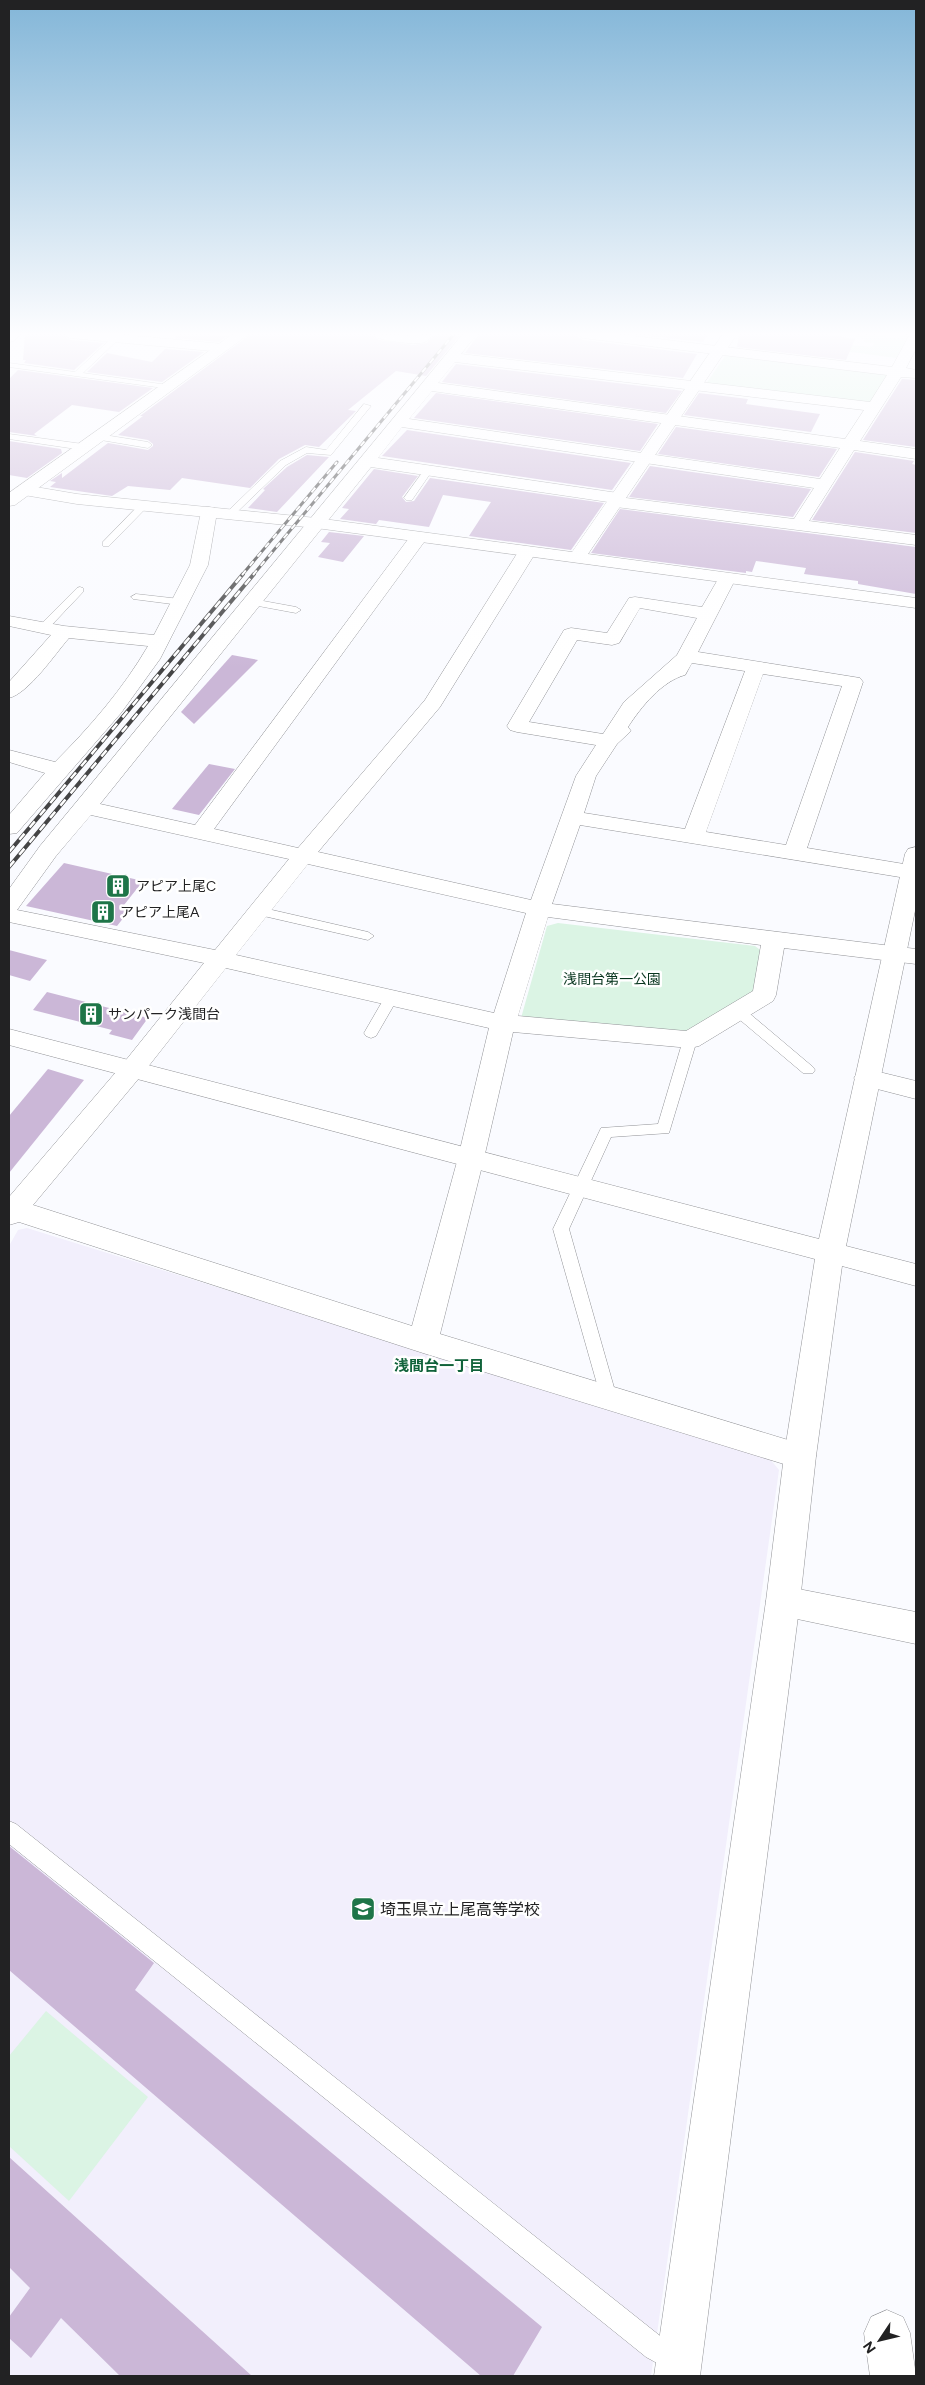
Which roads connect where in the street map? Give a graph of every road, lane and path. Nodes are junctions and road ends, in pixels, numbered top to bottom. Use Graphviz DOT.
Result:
graph roads {
  1 [pos="66,445"];
  2 [pos="86,445"];
  3 [pos="335,445"];
  4 [pos="379,445"];
  5 [pos="554,445"];
  6 [pos="654,445"];
  7 [pos="849,445"];
  8 [pos="859,445"];
  9 [pos="83,448"];
  10 [pos="916,454"];
  11 [pos="645,459"];
  12 [pos="365,461"];
  13 [pos="428,471"];
  14 [pos="826,485"];
  15 [pos="24,490"];
  16 [pos="408,498"];
  17 [pos="617,500"];
  18 [pos="9,501"];
  19 [pos="143,506"];
  20 [pos="209,512"];
  21 [pos="230,514"];
  22 [pos="316,523"];
  23 [pos="798,526"];
  24 [pos="418,538"];
  25 [pos="916,540"];
  26 [pos="106,544"];
  27 [pos="527,552"];
  28 [pos="577,558"];
  29 [pos="727,578"];
  30 [pos="80,590"];
  31 [pos="136,597"];
  32 [pos="180,602"];
  33 [pos="252,602"];
  34 [pos="916,603"];
  35 [pos="296,610"];
  36 [pos="709,614"];
  37 [pos="9,621"];
  38 [pos="43,628"];
  39 [pos="64,632"];
  40 [pos="160,642"];
  41 [pos="687,656"];
  42 [pos="756,667"];
  43 [pos="9,692"];
  44 [pos="608,741"];
  45 [pos="9,756"];
  46 [pos="59,770"];
  47 [pos="86,807"];
  48 [pos="572,817"];
  49 [pos="9,828"];
  50 [pos="200,833"];
  51 [pos="693,837"];
  52 [pos="794,853"];
  53 [pos="303,856"];
  54 [pos="914,863"];
  55 [pos="9,905"];
  56 [pos="539,909"];
  57 [pos="259,911"];
  58 [pos="9,915"];
  59 [pos="368,936"];
  60 [pos="774,939"];
  61 [pos="905,956"];
  62 [pos="220,959"];
  63 [pos="392,998"];
  64 [pos="738,1011"];
  65 [pos="503,1023"];
  66 [pos="371,1033"];
  67 [pos="9,1037"];
  68 [pos="690,1040"];
  69 [pos="808,1070"];
  70 [pos="131,1071"];
  71 [pos="867,1078"];
  72 [pos="916,1090"];
  73 [pos="471,1158"];
  74 [pos="581,1186"];
  75 [pos="10,1211"];
  76 [pos="830,1252"];
  77 [pos="916,1274"];
  78 [pos="423,1341"];
  79 [pos="609,1398"];
  80 [pos="800,1456"];
  81 [pos="783,1601"];
  82 [pos="916,1628"];
  83 [pos="9,1831"];
  84 [pos="886,2332"];
  85 [pos="678,2369"];
  86 [pos="893,2376"];
  1 -- 9 [label="lane"];
  2 -- 9 [label="street"];
  3 -- 21 [label="lane"];
  4 -- 12 [label="street"];
  5 -- 11 [label="street"];
  6 -- 11 [label="street"];
  7 -- 14 [label="street"];
  8 -- 10 [label="street"];
  9 -- 15 [label="street"];
  11 -- 14 [label="street"];
  11 -- 17 [label="street"];
  12 -- 13 [label="street"];
  12 -- 22 [label="street"];
  13 -- 16 [label="lane"];
  13 -- 17 [label="street"];
  14 -- 23 [label="street"];
  15 -- 18 [label="street"];
  15 -- 19 [label="street"];
  17 -- 23 [label="street"];
  17 -- 28 [label="street"];
  19 -- 20 [label="street"];
  19 -- 26 [label="lane"];
  20 -- 21 [label="street"];
  20 -- 32 [label="street"];
  21 -- 22 [label="street"];
  22 -- 24 [label="street"];
  22 -- 33 [label="street"];
  23 -- 25 [label="street"];
  24 -- 27 [label="street"];
  24 -- 50 [label="street"];
  27 -- 28 [label="street"];
  27 -- 53 [label="street"];
  28 -- 29 [label="street"];
  29 -- 34 [label="street"];
  29 -- 36 [label="street"];
  30 -- 38 [label="lane"];
  31 -- 32 [label="lane"];
  32 -- 40 [label="street"];
  33 -- 35 [label="lane"];
  33 -- 47 [label="street"];
  36 -- 41 [label="street"];
  36 -- 44 [label="street"];
  37 -- 38 [label="street"];
  38 -- 39 [label="street"];
  39 -- 40 [label="street"];
  39 -- 43 [label="street"];
  40 -- 46 [label="street"];
  41 -- 42 [label="street"];
  41 -- 44 [label="street"];
  42 -- 51 [label="street"];
  42 -- 52 [label="street"];
  44 -- 48 [label="street"];
  45 -- 46 [label="street"];
  46 -- 49 [label="street"];
  47 -- 50 [label="street"];
  47 -- 55 [label="street"];
  48 -- 51 [label="street"];
  48 -- 56 [label="street"];
  50 -- 53 [label="street"];
  51 -- 52 [label="street"];
  52 -- 54 [label="street"];
  53 -- 56 [label="street"];
  53 -- 57 [label="street"];
  54 -- 61 [label="street"];
  56 -- 60 [label="street"];
  56 -- 65 [label="street"];
  57 -- 59 [label="lane"];
  57 -- 62 [label="street"];
  58 -- 62 [label="street"];
  60 -- 61 [label="street"];
  60 -- 64 [label="street"];
  61 -- 71 [label="street"];
  62 -- 63 [label="street"];
  62 -- 70 [label="street"];
  63 -- 65 [label="street"];
  63 -- 66 [label="lane"];
  64 -- 68 [label="street"];
  64 -- 69 [label="lane"];
  65 -- 68 [label="street"];
  65 -- 73 [label="street"];
  67 -- 70 [label="street"];
  68 -- 74 [label="lane"];
  70 -- 73 [label="street"];
  70 -- 75 [label="street"];
  71 -- 72 [label="street"];
  71 -- 76 [label="street"];
  73 -- 74 [label="street"];
  73 -- 78 [label="street"];
  74 -- 76 [label="street"];
  74 -- 79 [label="lane"];
  75 -- 78 [label="street"];
  76 -- 77 [label="street"];
  76 -- 80 [label="street"];
  78 -- 79 [label="street"];
  79 -- 80 [label="street"];
  80 -- 81 [label="street"];
  81 -- 82 [label="street"];
  81 -- 85 [label="street"];
  83 -- 85 [label="lane"];
  84 -- 86 [label="street"];
}
